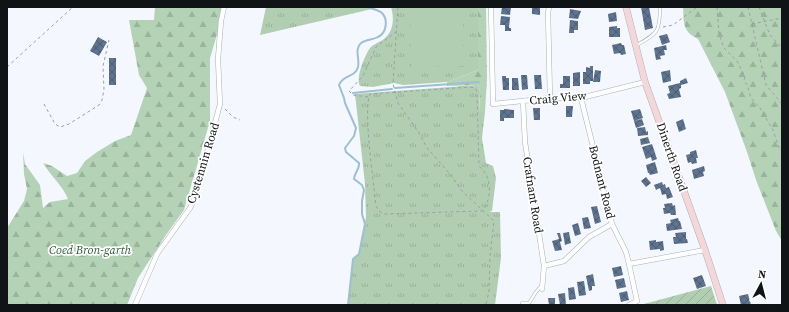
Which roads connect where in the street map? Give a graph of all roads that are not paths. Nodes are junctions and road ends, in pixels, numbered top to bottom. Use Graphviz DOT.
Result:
graph roads {
  1 [pos="224,7"];
  2 [pos="491,7"];
  3 [pos="549,7"];
  4 [pos="626,7"];
  5 [pos="660,7"];
  6 [pos="635,46"];
  7 [pos="646,82"];
  8 [pos="550,98"];
  9 [pos="581,98"];
  10 [pos="523,102"];
  11 [pos="612,224"];
  12 [pos="705,250"];
  13 [pos="630,264"];
  14 [pos="544,266"];
  15 [pos="542,287"];
  16 [pos="522,303"];
  17 [pos="529,304"];
  18 [pos="135,305"];
  19 [pos="629,305"];
  20 [pos="723,305"];
  1 -- 18 [label="street, Cystennin Road"];
  2 -- 10 [label="street, Craig View"];
  3 -- 8 [label="street"];
  4 -- 6 [label="street, Dinerth Road"];
  5 -- 6 [label="lane"];
  6 -- 7 [label="street, Dinerth Road"];
  7 -- 9 [label="street, Craig View"];
  7 -- 12 [label="street, Dinerth Road"];
  8 -- 9 [label="street, Craig View"];
  8 -- 10 [label="street, Craig View"];
  9 -- 11 [label="street, Bodnant Road"];
  10 -- 14 [label="street, Crafnant Road"];
  11 -- 13 [label="street, Bodnant Road"];
  11 -- 14 [label="street"];
  12 -- 13 [label="street"];
  12 -- 20 [label="street, Dinerth Road"];
  13 -- 19 [label="street, Bodnant Road"];
  14 -- 15 [label="street, Crafnant Road"];
  15 -- 17 [label="lane"];
  16 -- 17 [label="lane"];
}
